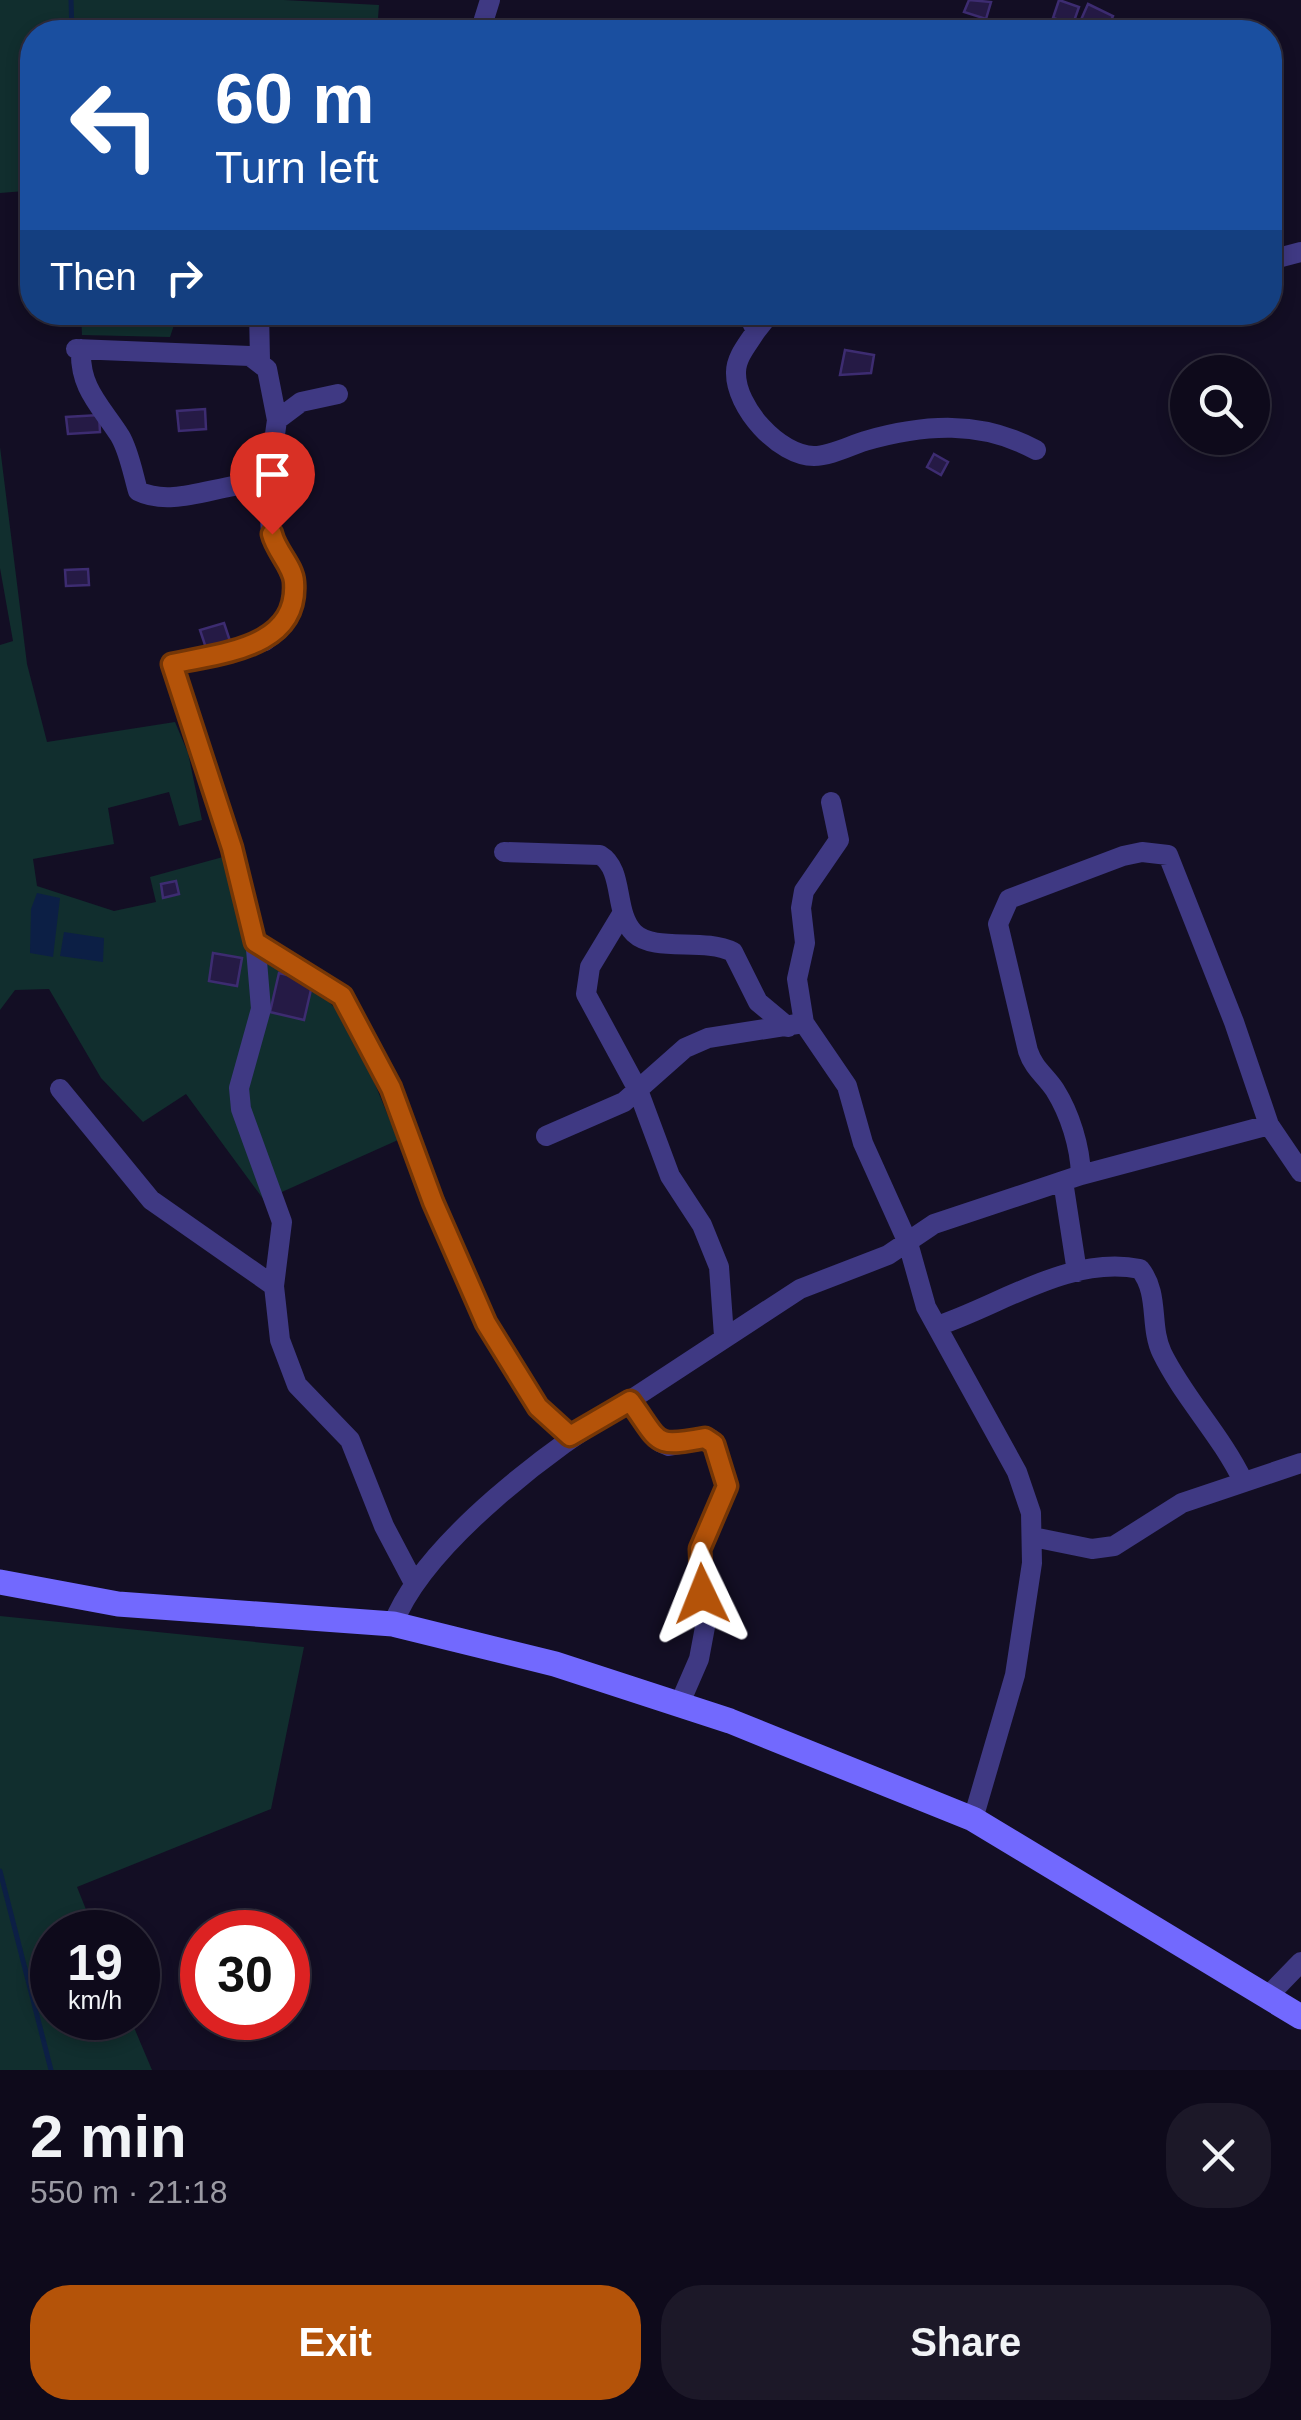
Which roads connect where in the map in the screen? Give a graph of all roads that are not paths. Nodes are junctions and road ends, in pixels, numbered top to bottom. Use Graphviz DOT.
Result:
graph roads {
  1 [pos="259,325"];
  2 [pos="751,325"];
  3 [pos="260,360"];
  4 [pos="338,394"];
  5 [pos="277,420"];
  6 [pos="1036,450"];
  7 [pos="268,484"];
  8 [pos="832,802"];
  9 [pos="504,852"];
  10 [pos="622,914"];
  11 [pos="255,942"];
  12 [pos="796,1024"];
  13 [pos="60,1089"];
  14 [pos="638,1090"];
  15 [pos="1269,1125"];
  16 [pos="546,1136"];
  17 [pos="1301,1172"];
  18 [pos="1072,1178"];
  19 [pos="908,1243"];
  20 [pos="1078,1272"];
  21 [pos="274,1286"];
  22 [pos="977,1313"];
  23 [pos="937,1326"];
  24 [pos="724,1336"];
  25 [pos="954,1357"];
  26 [pos="630,1401"];
  27 [pos="570,1436"];
  28 [pos="1301,1463"];
  29 [pos="1243,1481"];
  30 [pos="1033,1537"];
  31 [pos="0,1582"];
  32 [pos="414,1583"];
  33 [pos="394,1624"];
  34 [pos="679,1704"];
  35 [pos="973,1819"];
  36 [pos="1301,1962"];
  37 [pos="1268,1996"];
  38 [pos="1301,2018"];
  1 -- 3 [label="street"];
  2 -- 6 [label="street"];
  3 -- 5 [label="street"];
  3 -- 7 [label="street"];
  4 -- 5 [label="street"];
  5 -- 7 [label="street"];
  7 -- 11 [label="street"];
  8 -- 12 [label="street"];
  9 -- 10 [label="street"];
  10 -- 12 [label="street"];
  10 -- 14 [label="street"];
  11 -- 21 [label="street"];
  11 -- 27 [label="street"];
  12 -- 14 [label="street"];
  12 -- 19 [label="street"];
  13 -- 21 [label="street"];
  14 -- 16 [label="street"];
  14 -- 24 [label="street"];
  15 -- 17 [label="street"];
  15 -- 18 [label="street"];
  15 -- 18 [label="street"];
  18 -- 19 [label="street"];
  18 -- 20 [label="street"];
  19 -- 23 [label="street"];
  19 -- 24 [label="street"];
  20 -- 22 [label="street"];
  20 -- 29 [label="street"];
  21 -- 32 [label="street"];
  22 -- 23 [label="street"];
  22 -- 25 [label="street"];
  23 -- 25 [label="street"];
  24 -- 26 [label="street"];
  25 -- 30 [label="street"];
  26 -- 27 [label="street"];
  26 -- 34 [label="street"];
  27 -- 32 [label="street"];
  28 -- 29 [label="street"];
  29 -- 30 [label="street"];
  30 -- 35 [label="street"];
  31 -- 33 [label="street"];
  32 -- 33 [label="street"];
  33 -- 34 [label="street"];
  34 -- 35 [label="street"];
  35 -- 37 [label="street"];
  36 -- 37 [label="street"];
  37 -- 38 [label="street"];
}
